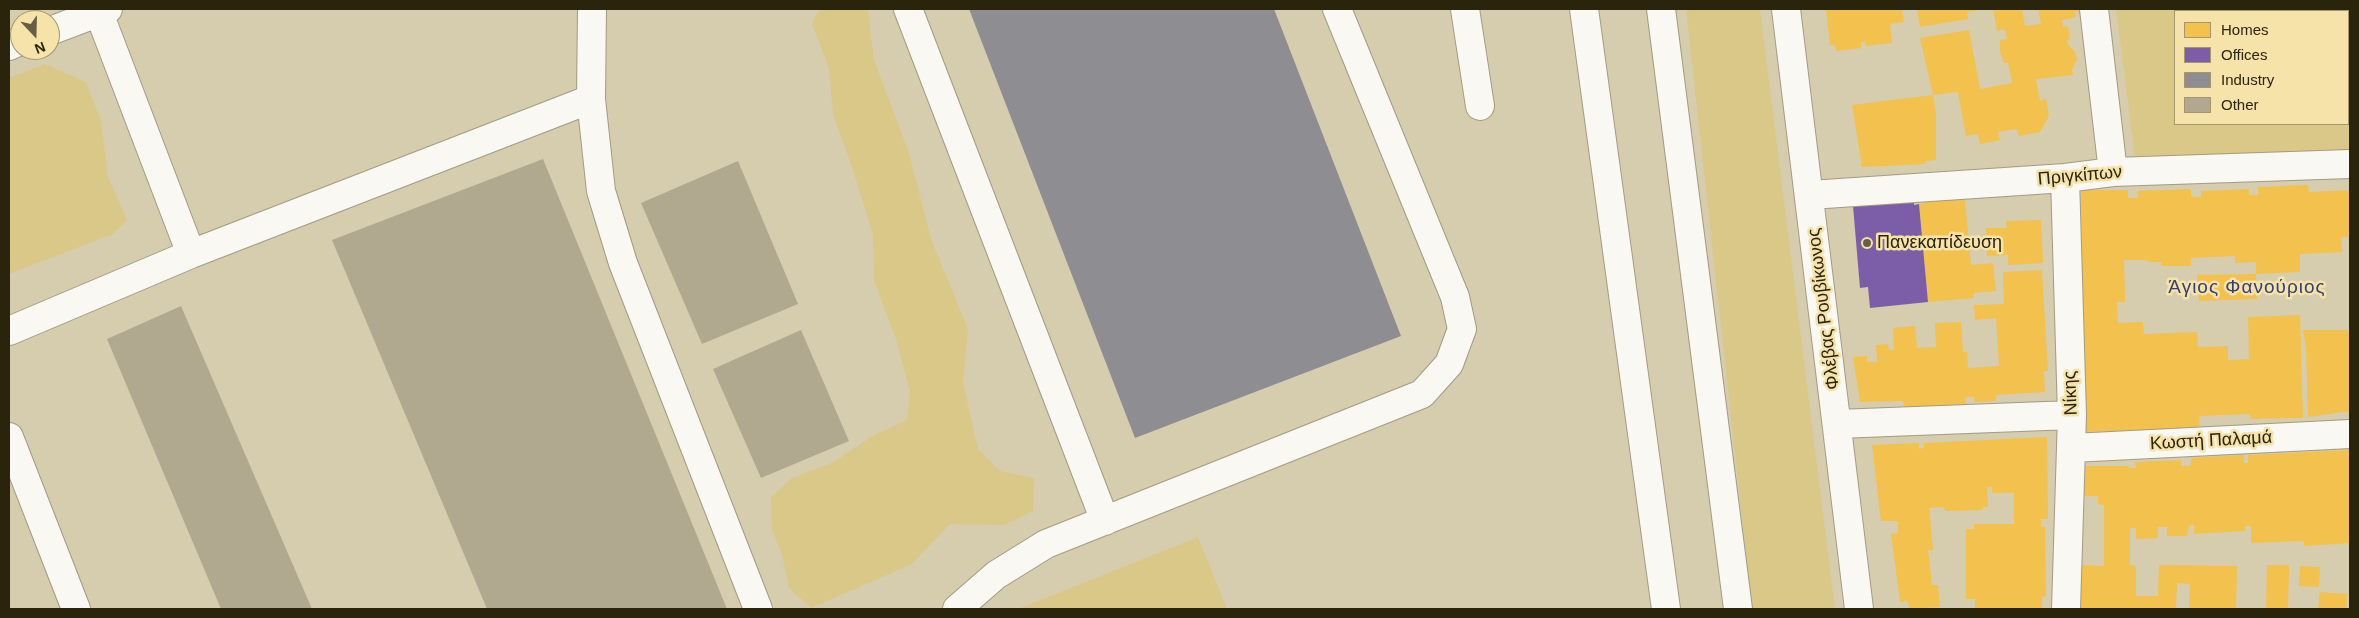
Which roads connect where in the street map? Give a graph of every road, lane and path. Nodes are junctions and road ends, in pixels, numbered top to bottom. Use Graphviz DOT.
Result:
graph roads {
  1 [pos="592,9"];
  2 [pos="908,9"];
  3 [pos="1337,9"];
  4 [pos="1465,9"];
  5 [pos="1584,9"];
  6 [pos="1661,9"];
  7 [pos="1786,9"];
  8 [pos="2094,9"];
  9 [pos="104,11"];
  10 [pos="60,27"];
  11 [pos="591,99"];
  12 [pos="1480,106"];
  13 [pos="2350,164"];
  14 [pos="2113,172"];
  15 [pos="2064,178"];
  16 [pos="1810,195"];
  17 [pos="191,254"];
  18 [pos="9,331"];
  19 [pos="2072,415"];
  20 [pos="1838,424"];
  21 [pos="2350,434"];
  22 [pos="9,437"];
  23 [pos="2072,448"];
  24 [pos="1104,521"];
  25 [pos="76,609"];
  26 [pos="758,609"];
  27 [pos="957,609"];
  28 [pos="1666,609"];
  29 [pos="1738,609"];
  30 [pos="1859,609"];
  31 [pos="2066,609"];
  1 -- 11 [label="street"];
  2 -- 24 [label="street"];
  3 -- 24 [label="street"];
  4 -- 12 [label="street"];
  5 -- 28 [label="street"];
  6 -- 29 [label="street"];
  7 -- 16 [label="street, Φλέβας Ρουβίκωνος"];
  8 -- 14 [label="street"];
  9 -- 10 [label="street"];
  9 -- 17 [label="street"];
  11 -- 17 [label="street"];
  11 -- 26 [label="street"];
  13 -- 14 [label="street, Πριγκίπων"];
  14 -- 15 [label="street, Πριγκίπων"];
  15 -- 16 [label="street, Πριγκίπων"];
  15 -- 19 [label="street, Νίκης"];
  16 -- 20 [label="street, Φλέβας Ρουβίκωνος"];
  17 -- 18 [label="street"];
  19 -- 20 [label="street"];
  19 -- 23 [label="street, Νίκης"];
  20 -- 30 [label="street, Φλέβας Ρουβίκωνος"];
  21 -- 23 [label="street, Κωστή Παλαμά"];
  22 -- 25 [label="street"];
  23 -- 31 [label="street, Νίκης"];
  24 -- 27 [label="street"];
}
